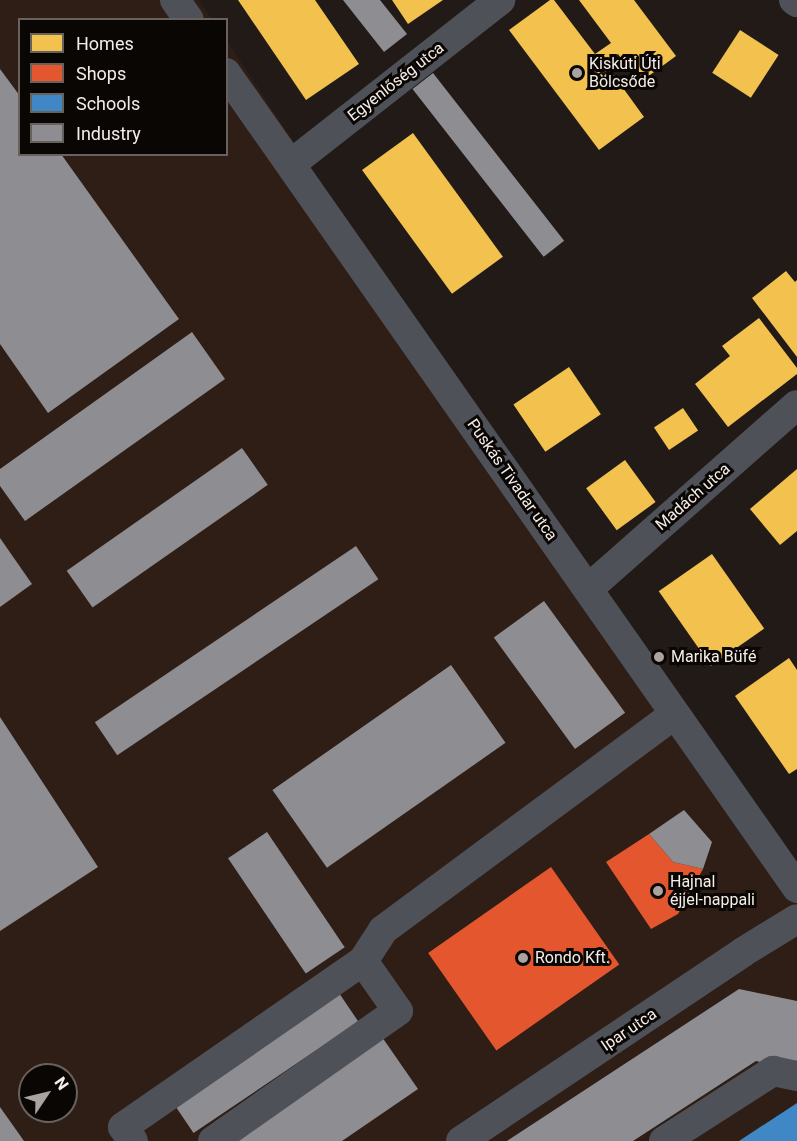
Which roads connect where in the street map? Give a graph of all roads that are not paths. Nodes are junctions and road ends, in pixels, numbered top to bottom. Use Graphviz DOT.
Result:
graph roads {
  1 [pos="175,0"];
  2 [pos="501,0"];
  3 [pos="188,18"];
  4 [pos="228,76"];
  5 [pos="291,164"];
  6 [pos="797,405"];
  7 [pos="588,589"];
  8 [pos="674,715"];
  9 [pos="797,888"];
  10 [pos="797,919"];
  11 [pos="363,961"];
  12 [pos="797,1077"];
  13 [pos="133,1141"];
  14 [pos="213,1141"];
  15 [pos="461,1141"];
  16 [pos="664,1141"];
  1 -- 3 [label="street"];
  2 -- 5 [label="street, Egyenlőség utca"];
  4 -- 5 [label="street, Puskás Tivadar utca"];
  5 -- 7 [label="street, Puskás Tivadar utca"];
  6 -- 7 [label="street, Madách utca"];
  7 -- 8 [label="street, Puskás Tivadar utca"];
  8 -- 9 [label="street, Puskás Tivadar utca"];
  8 -- 11 [label="street"];
  10 -- 15 [label="street, Ipar utca"];
  11 -- 13 [label="street"];
  11 -- 14 [label="street"];
  12 -- 16 [label="street"];
}
